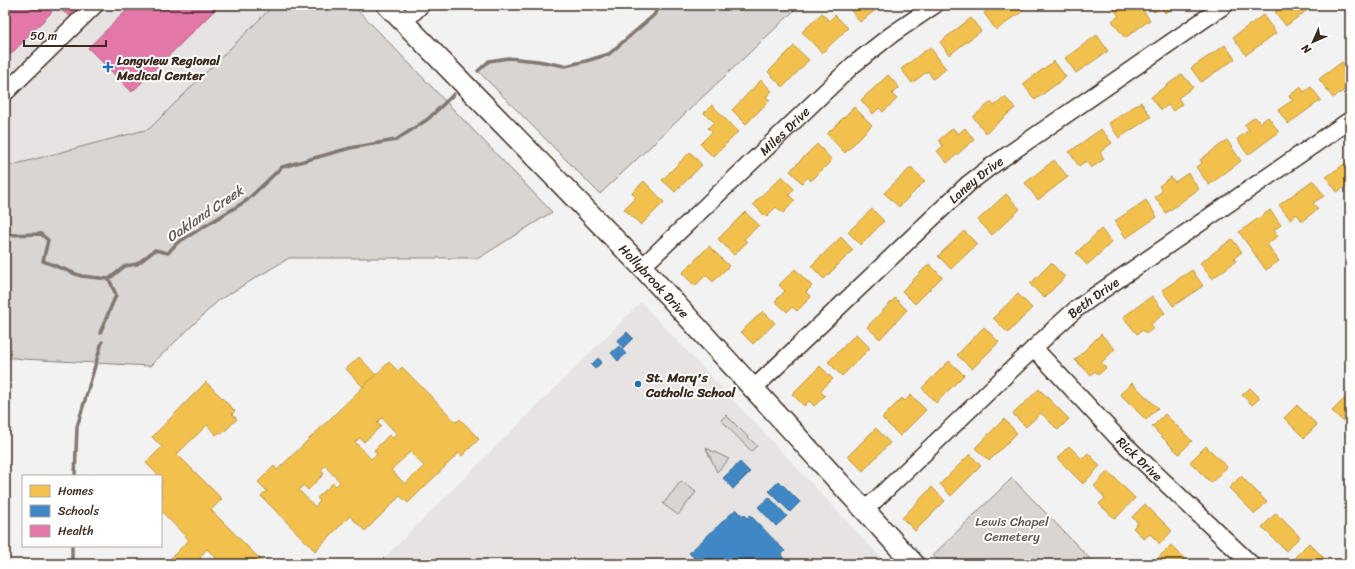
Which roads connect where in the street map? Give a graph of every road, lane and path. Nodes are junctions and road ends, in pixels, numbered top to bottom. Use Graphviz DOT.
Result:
graph roads {
  1 [pos="95,5"];
  2 [pos="387,5"];
  3 [pos="421,5"];
  4 [pos="934,5"];
  5 [pos="1226,5"];
  6 [pos="404,22"];
  7 [pos="5,93"];
  8 [pos="1350,120"];
  9 [pos="642,267"];
  10 [pos="1034,348"];
  11 [pos="753,389"];
  12 [pos="865,510"];
  13 [pos="914,564"];
  14 [pos="1251,564"];
  1 -- 7 [label="street"];
  2 -- 6 [label="main road, Hollybrook Drive"];
  3 -- 6 [label="street"];
  4 -- 9 [label="street, Miles Drive"];
  5 -- 11 [label="street, Laney Drive"];
  6 -- 9 [label="main road, Hollybrook Drive"];
  8 -- 10 [label="street, Beth Drive"];
  9 -- 11 [label="main road, Hollybrook Drive"];
  10 -- 12 [label="street, Beth Drive"];
  10 -- 14 [label="street, Rick Drive"];
  11 -- 12 [label="main road, Hollybrook Drive"];
  12 -- 13 [label="main road, Hollybrook Drive"];
}
